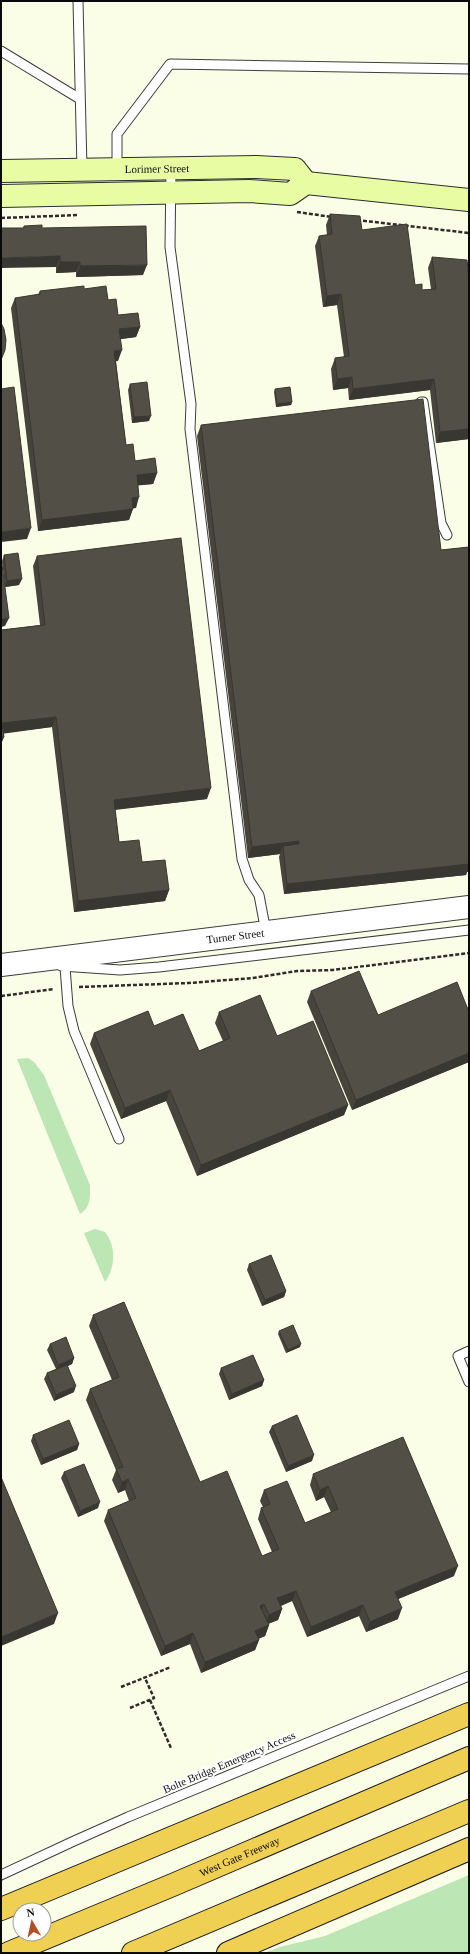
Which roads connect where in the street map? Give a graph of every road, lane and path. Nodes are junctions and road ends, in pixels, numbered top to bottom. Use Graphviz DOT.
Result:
graph roads {
  1 [pos="78,1"];
  2 [pos="1,52"];
  3 [pos="469,69"];
  4 [pos="80,99"];
  5 [pos="171,167"];
  6 [pos="117,168"];
  7 [pos="82,170"];
  8 [pos="1,171"];
  9 [pos="306,183"];
  10 [pos="172,192"];
  11 [pos="1,196"];
  12 [pos="469,200"];
  13 [pos="289,211"];
  14 [pos="78,216"];
  15 [pos="335,217"];
  16 [pos="1,218"];
  17 [pos="350,219"];
  18 [pos="469,233"];
  19 [pos="415,403"];
  20 [pos="447,534"];
  21 [pos="469,908"];
  22 [pos="469,930"];
  23 [pos="266,932"];
  24 [pos="469,953"];
  25 [pos="12,963"];
  26 [pos="65,967"];
  27 [pos="67,988"];
  28 [pos="1,996"];
  29 [pos="119,1139"];
  30 [pos="469,1351"];
  31 [pos="469,1382"];
  32 [pos="171,1667"];
  33 [pos="469,1676"];
  34 [pos="145,1678"];
  35 [pos="121,1687"];
  36 [pos="150,1700"];
  37 [pos="130,1708"];
  38 [pos="469,1714"];
  39 [pos="171,1748"];
  40 [pos="469,1758"];
  41 [pos="469,1811"];
  42 [pos="469,1849"];
  43 [pos="104,1866"];
  44 [pos="1,1876"];
  45 [pos="1,1909"];
  46 [pos="1,1916"];
  47 [pos="9,1953"];
  48 [pos="133,1953"];
  49 [pos="228,1953"];
  1 -- 4 [label="lane"];
  2 -- 4 [label="lane"];
  3 -- 6 [label="lane"];
  4 -- 7 [label="lane"];
  5 -- 6 [label="main road, Lorimer Street"];
  5 -- 9 [label="main road, Lorimer Street"];
  5 -- 10 [label="lane"];
  6 -- 7 [label="main road, Lorimer Street"];
  7 -- 8 [label="main road, Lorimer Street"];
  9 -- 10 [label="main road"];
  9 -- 12 [label="main road"];
  10 -- 11 [label="main road"];
  10 -- 23 [label="lane"];
  13 -- 15 [label="path"];
  14 -- 16 [label="path"];
  17 -- 18 [label="path"];
  19 -- 20 [label="lane"];
  21 -- 23 [label="street, Turner Street"];
  22 -- 26 [label="lane"];
  23 -- 25 [label="street, Turner Street"];
  24 -- 27 [label="path"];
  25 -- 26 [label="lane"];
  26 -- 27 [label="lane"];
  27 -- 28 [label="path"];
  27 -- 29 [label="lane"];
  30 -- 31 [label="lane"];
  32 -- 34 [label="path"];
  33 -- 44 [label="lane, Bolte Bridge Emergency Access"];
  34 -- 35 [label="path"];
  34 -- 36 [label="path"];
  36 -- 37 [label="path"];
  36 -- 39 [label="path"];
  38 -- 43 [label="highway"];
  40 -- 47 [label="highway, West Gate Freeway"];
  41 -- 48 [label="highway"];
  42 -- 49 [label="highway"];
  43 -- 45 [label="highway"];
  43 -- 46 [label="highway"];
}
